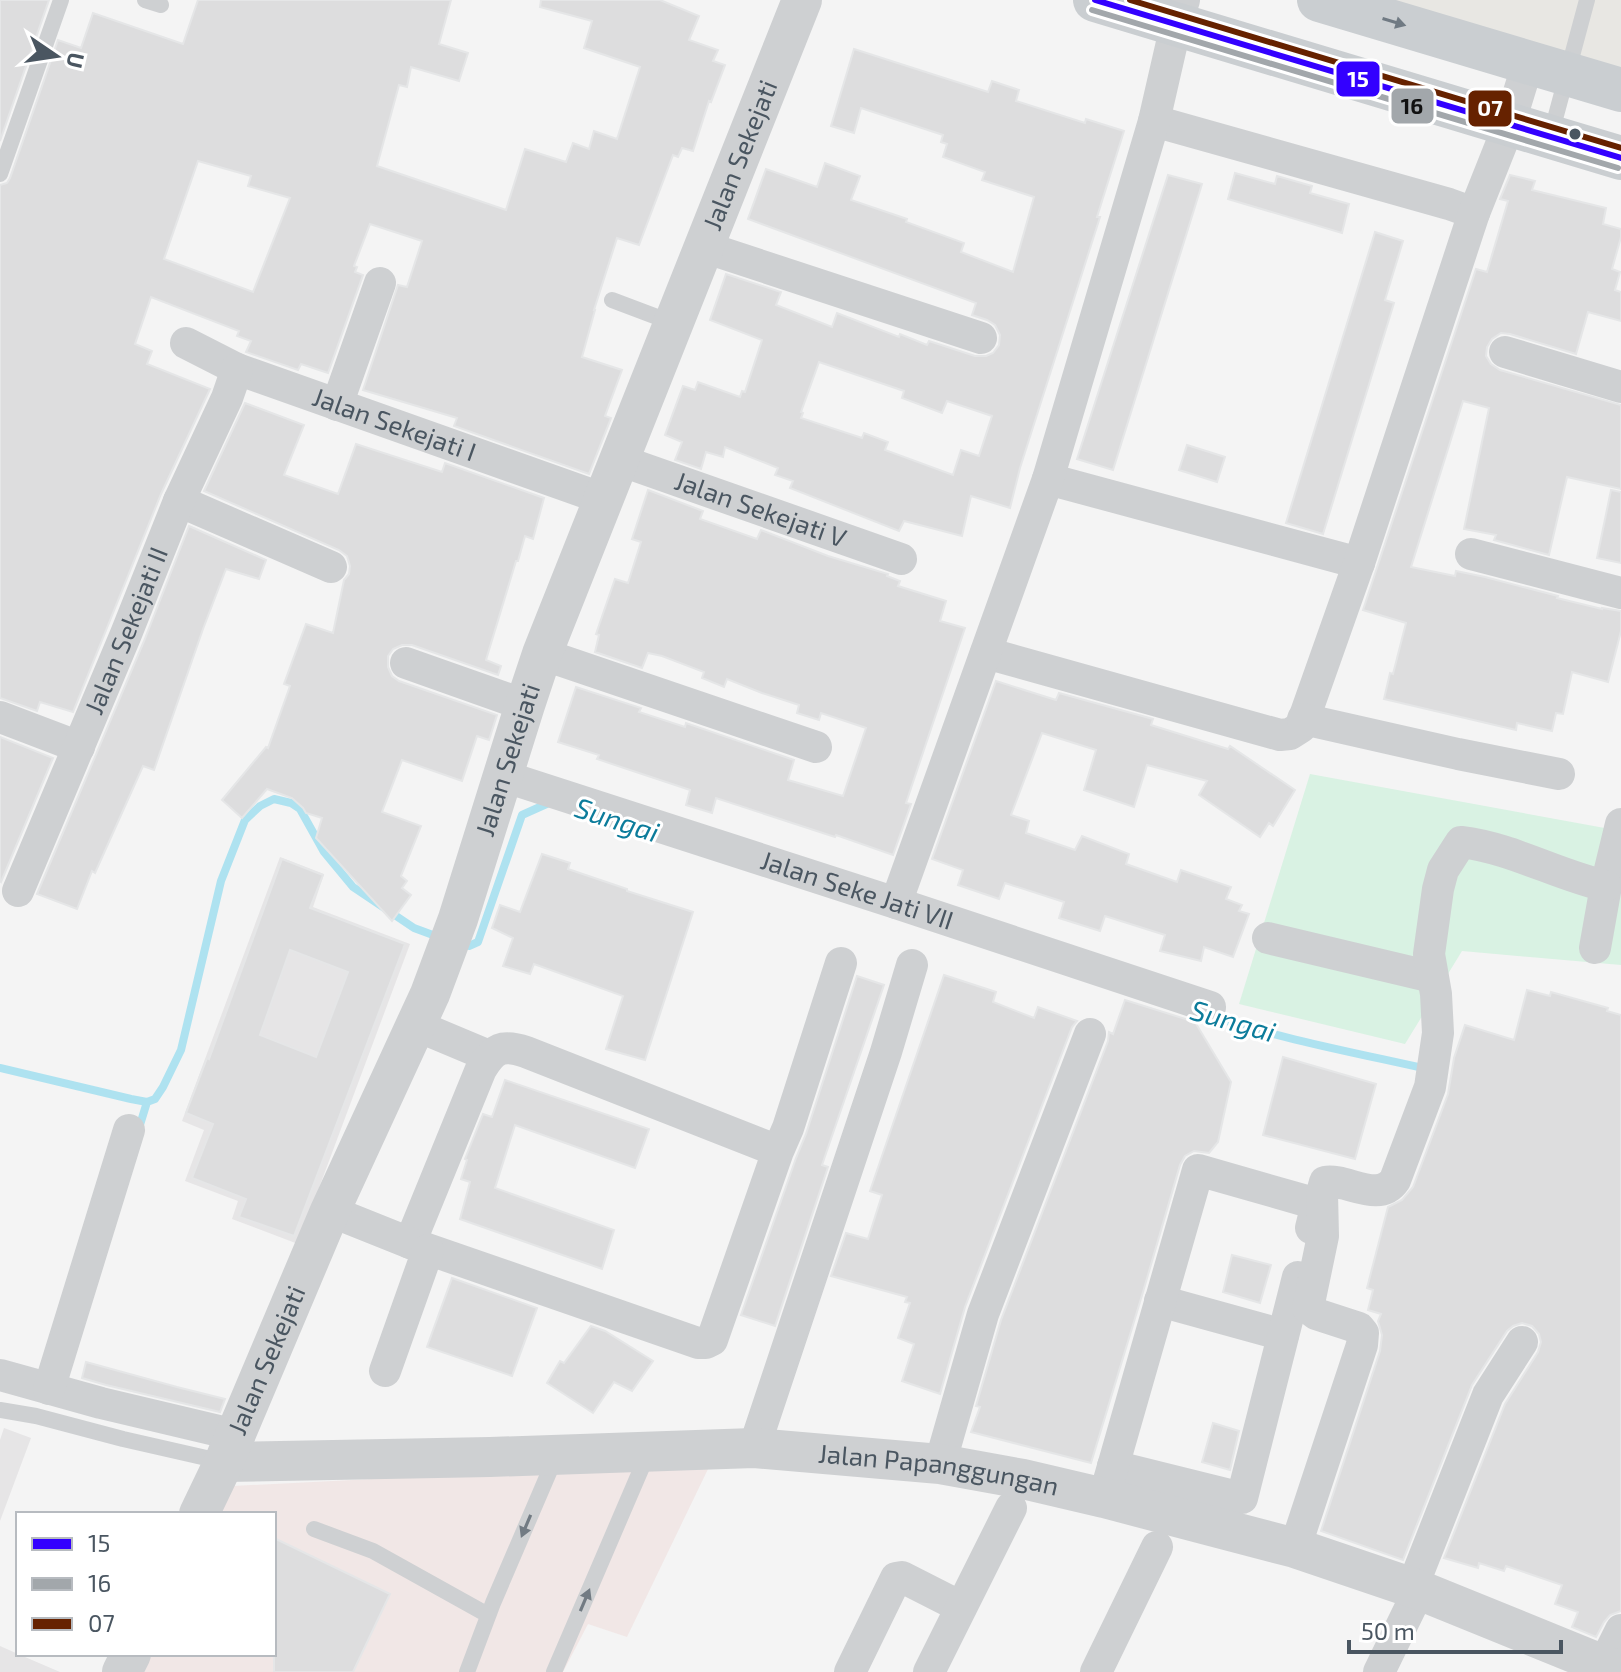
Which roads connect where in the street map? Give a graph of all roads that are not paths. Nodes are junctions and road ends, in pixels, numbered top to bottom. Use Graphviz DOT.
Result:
graph roads {
  1 [pos="61,0"];
  2 [pos="145,0"];
  3 [pos="802,0"];
  4 [pos="1095,0"];
  5 [pos="1319,0"];
  6 [pos="1587,0"];
  7 [pos="161,5"];
  8 [pos="1180,12"];
  9 [pos="1548,69"];
  10 [pos="1619,82"];
  11 [pos="1154,121"];
  12 [pos="1509,125"];
  13 [pos="1550,137"];
  14 [pos="1621,158"];
  15 [pos="0,174"];
  16 [pos="1474,213"];
  17 [pos="704,247"];
  18 [pos="380,283"];
  19 [pos="612,300"];
  20 [pos="673,323"];
  21 [pos="981,338"];
  22 [pos="186,343"];
  23 [pos="1505,352"];
  24 [pos="237,369"];
  25 [pos="1621,387"];
  26 [pos="337,405"];
  27 [pos="619,460"];
  28 [pos="1048,479"];
  29 [pos="604,499"];
  30 [pos="179,501"];
  31 [pos="1471,554"];
  32 [pos="901,559"];
  33 [pos="1359,563"];
  34 [pos="331,567"];
  35 [pos="1621,593"];
  36 [pos="986,653"];
  37 [pos="542,654"];
  38 [pos="406,663"];
  39 [pos="525,705"];
  40 [pos="0,717"];
  41 [pos="1303,719"];
  42 [pos="79,747"];
  43 [pos="816,747"];
  44 [pos="1559,774"];
  45 [pos="503,776"];
  46 [pos="1621,824"];
  47 [pos="1606,886"];
  48 [pos="18,891"];
  49 [pos="896,903"];
  50 [pos="1268,938"];
  51 [pos="1595,948"];
  52 [pos="841,963"];
  53 [pos="912,965"];
  54 [pos="1432,977"];
  55 [pos="1210,1007"];
  56 [pos="415,1025"];
  57 [pos="1090,1034"];
  58 [pos="489,1056"];
  59 [pos="129,1130"];
  60 [pos="778,1151"];
  61 [pos="330,1211"];
  62 [pos="419,1247"];
  63 [pos="1160,1301"];
  64 [pos="1283,1335"];
  65 [pos="1522,1342"];
  66 [pos="385,1371"];
  67 [pos="0,1375"];
  68 [pos="49,1389"];
  69 [pos="0,1410"];
  70 [pos="230,1448"];
  71 [pos="754,1448"];
  72 [pos="648,1452"];
  73 [pos="557,1455"];
  74 [pos="940,1464"];
  75 [pos="1108,1482"];
  76 [pos="1011,1508"];
  77 [pos="200,1512"];
  78 [pos="314,1529"];
  79 [pos="1157,1547"];
  80 [pos="1295,1548"];
  81 [pos="1416,1589"];
  82 [pos="961,1607"];
  83 [pos="488,1615"];
  84 [pos="1615,1655"];
  85 [pos="467,1672"];
  86 [pos="554,1672"];
  87 [pos="850,1672"];
  88 [pos="929,1672"];
  89 [pos="1096,1672"];
  90 [pos="1379,1672"];
  1 -- 15 [label="lane"];
  2 -- 7 [label="lane"];
  3 -- 17 [label="street, Jalan Sekejati"];
  4 -- 8 [label="main road"];
  5 -- 9 [label="main road, one-way"];
  6 -- 9 [label="lane"];
  8 -- 11 [label="street"];
  8 -- 12 [label="main road"];
  9 -- 10 [label="main road"];
  9 -- 12 [label="street"];
  9 -- 13 [label="lane"];
  11 -- 16 [label="street"];
  11 -- 28 [label="street"];
  12 -- 13 [label="main road"];
  12 -- 16 [label="street"];
  13 -- 14 [label="main road"];
  16 -- 33 [label="street"];
  17 -- 20 [label="street, Jalan Sekejati"];
  17 -- 21 [label="street"];
  18 -- 26 [label="street"];
  19 -- 20 [label="lane"];
  20 -- 27 [label="street, Jalan Sekejati"];
  22 -- 24 [label="street, Jalan Sekejati I"];
  23 -- 25 [label="street"];
  24 -- 26 [label="street, Jalan Sekejati I"];
  24 -- 30 [label="street, Jalan Sekejati II"];
  26 -- 29 [label="street, Jalan Sekejati I"];
  27 -- 29 [label="street, Jalan Sekejati"];
  27 -- 32 [label="street, Jalan Sekejati V"];
  28 -- 33 [label="street"];
  28 -- 36 [label="street"];
  29 -- 37 [label="street, Jalan Sekejati"];
  30 -- 34 [label="street"];
  30 -- 42 [label="street, Jalan Sekejati II"];
  31 -- 35 [label="street"];
  33 -- 41 [label="street"];
  36 -- 41 [label="street"];
  36 -- 49 [label="street"];
  37 -- 39 [label="street, Jalan Sekejati"];
  37 -- 43 [label="street"];
  38 -- 39 [label="street"];
  39 -- 45 [label="street, Jalan Sekejati"];
  40 -- 42 [label="street"];
  41 -- 44 [label="street"];
  42 -- 48 [label="street, Jalan Sekejati II"];
  45 -- 49 [label="street, Jalan Seke Jati VII"];
  45 -- 56 [label="street, Jalan Sekejati"];
  46 -- 47 [label="street"];
  47 -- 51 [label="street"];
  47 -- 54 [label="street"];
  49 -- 55 [label="street, Jalan Seke Jati VII"];
  50 -- 54 [label="street"];
  52 -- 60 [label="street"];
  53 -- 71 [label="street"];
  54 -- 80 [label="street"];
  56 -- 58 [label="street"];
  56 -- 61 [label="street, Jalan Sekejati"];
  57 -- 74 [label="street"];
  58 -- 60 [label="street"];
  58 -- 62 [label="street"];
  59 -- 68 [label="street"];
  60 -- 62 [label="street"];
  61 -- 62 [label="street"];
  61 -- 70 [label="street, Jalan Sekejati"];
  62 -- 66 [label="street"];
  63 -- 64 [label="street"];
  63 -- 64 [label="street"];
  63 -- 75 [label="street"];
  64 -- 75 [label="street"];
  65 -- 81 [label="street"];
  67 -- 68 [label="street"];
  68 -- 70 [label="street"];
  69 -- 70 [label="lane"];
  70 -- 73 [label="street, Jalan Papanggungan"];
  70 -- 77 [label="street, Jalan Sekejati"];
  71 -- 72 [label="street, Jalan Papanggungan"];
  71 -- 74 [label="street, Jalan Papanggungan"];
  72 -- 73 [label="street, Jalan Papanggungan"];
  86 -- 72 [label="lane, one-way"];
  73 -- 83 [label="lane, one-way"];
  74 -- 75 [label="street, Jalan Papanggungan"];
  75 -- 80 [label="street, Jalan Papanggungan"];
  76 -- 82 [label="street"];
  78 -- 83 [label="lane"];
  79 -- 89 [label="street"];
  80 -- 81 [label="street, Jalan Papanggungan"];
  81 -- 84 [label="street, Jalan Papanggungan"];
  81 -- 90 [label="street"];
  82 -- 87 [label="street"];
  82 -- 88 [label="street"];
  83 -- 85 [label="lane"];
}
